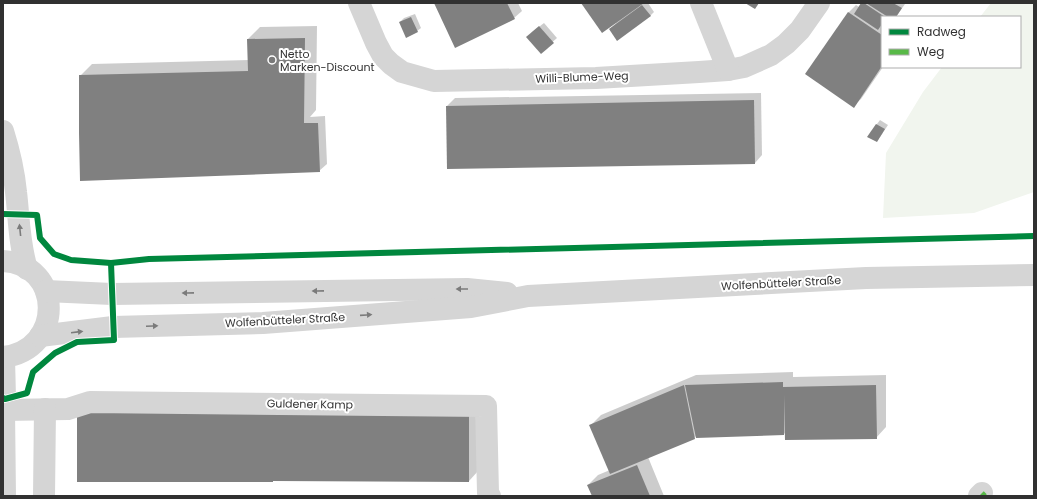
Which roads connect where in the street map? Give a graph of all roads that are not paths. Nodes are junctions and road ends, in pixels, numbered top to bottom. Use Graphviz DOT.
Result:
graph roads {
  1 [pos="360,3"];
  2 [pos="701,3"];
  3 [pos="819,3"];
  4 [pos="728,70"];
  5 [pos="3,131"];
  6 [pos="3,261"];
  7 [pos="27,269"];
  8 [pos="1034,275"];
  9 [pos="46,291"];
  10 [pos="528,296"];
  11 [pos="40,336"];
  12 [pos="3,357"];
  13 [pos="45,409"];
  14 [pos="4,410"];
  15 [pos="5,496"];
  16 [pos="44,496"];
  17 [pos="490,496"];
  1 -- 4 [label="street, Willi-Blume-Weg"];
  2 -- 4 [label="street"];
  3 -- 4 [label="street, Willi-Blume-Weg"];
  7 -- 5 [label="street, one-way"];
  6 -- 7 [label="street"];
  7 -- 9 [label="street"];
  8 -- 10 [label="street, Wolfenbütteler Straße"];
  10 -- 9 [label="street, Wolfenbütteler Straße, one-way"];
  9 -- 11 [label="street"];
  11 -- 10 [label="street, Wolfenbütteler Straße, one-way"];
  11 -- 12 [label="street"];
  12 -- 14 [label="street"];
  13 -- 14 [label="street, Guldener Kamp"];
  13 -- 16 [label="street"];
  13 -- 17 [label="street, Guldener Kamp"];
  14 -- 15 [label="street"];
}
